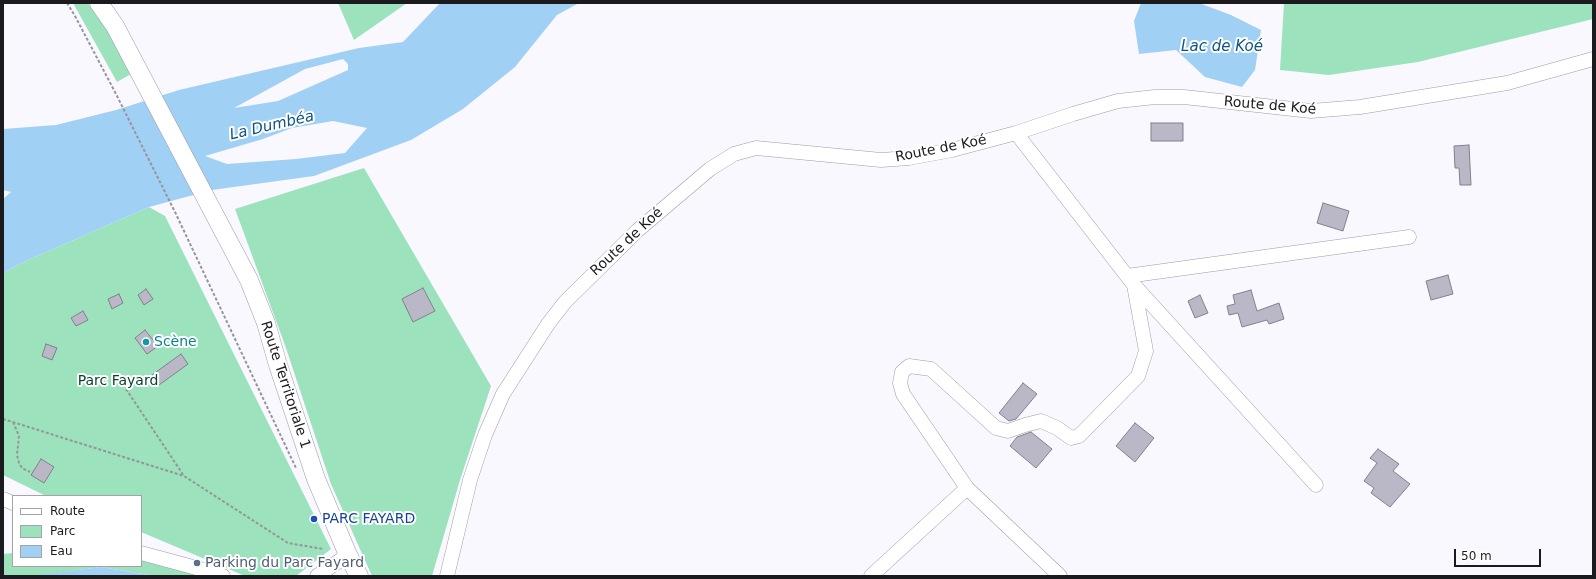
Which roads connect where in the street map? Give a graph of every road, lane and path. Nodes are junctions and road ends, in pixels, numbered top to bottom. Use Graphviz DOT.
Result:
graph roads {
  1 [pos="67,3"];
  2 [pos="99,3"];
  3 [pos="1593,60"];
  4 [pos="1016,133"];
  5 [pos="1409,237"];
  6 [pos="1130,280"];
  7 [pos="126,389"];
  8 [pos="3,418"];
  9 [pos="13,422"];
  10 [pos="30,472"];
  11 [pos="299,475"];
  12 [pos="184,476"];
  13 [pos="1316,485"];
  14 [pos="967,488"];
  15 [pos="323,549"];
  16 [pos="142,553"];
  17 [pos="348,555"];
  18 [pos="223,576"];
  19 [pos="317,576"];
  20 [pos="359,576"];
  21 [pos="447,576"];
  22 [pos="871,576"];
  23 [pos="1060,576"];
  1 -- 11 [label="path"];
  2 -- 17 [label="main road, Route Territoriale 1"];
  3 -- 4 [label="street, Route de Koé"];
  4 -- 6 [label="street"];
  4 -- 21 [label="street, Route de Koé"];
  5 -- 6 [label="street"];
  6 -- 13 [label="street"];
  6 -- 14 [label="street"];
  7 -- 12 [label="path"];
  8 -- 9 [label="path"];
  9 -- 10 [label="path"];
  9 -- 12 [label="path"];
  12 -- 15 [label="path"];
  14 -- 22 [label="street"];
  14 -- 23 [label="street"];
  16 -- 18 [label="street"];
  17 -- 19 [label="street"];
  17 -- 20 [label="main road, Route Territoriale 1"];
}
